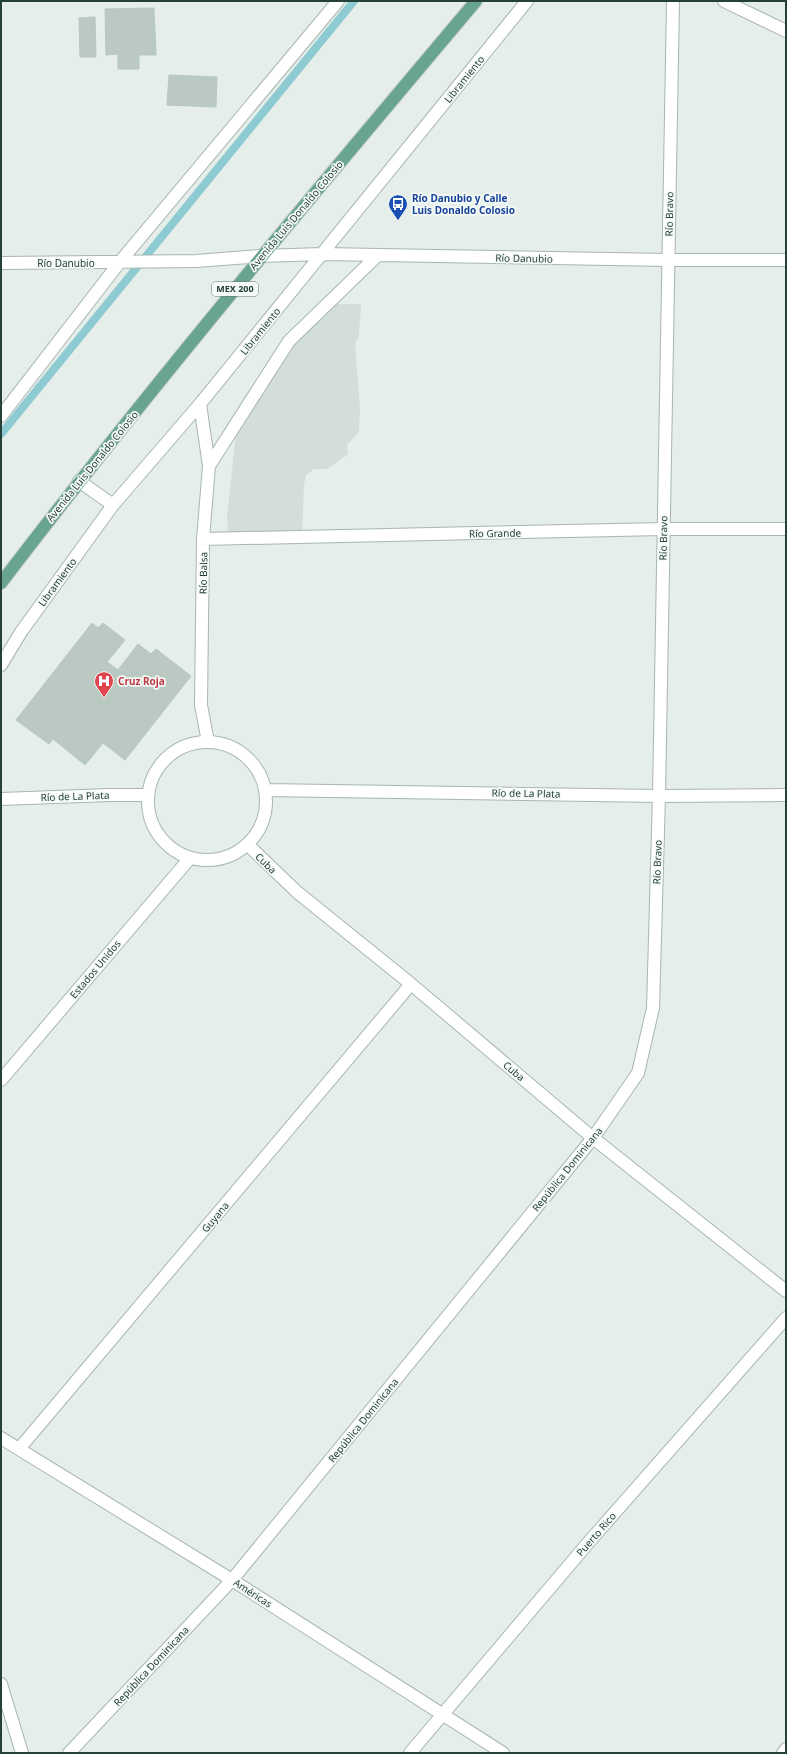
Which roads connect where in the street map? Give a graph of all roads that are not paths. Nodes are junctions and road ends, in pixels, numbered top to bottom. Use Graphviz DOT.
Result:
graph roads {
  1 [pos="338,1"];
  2 [pos="476,1"];
  3 [pos="527,1"];
  4 [pos="673,1"];
  5 [pos="724,1"];
  6 [pos="786,31"];
  7 [pos="322,254"];
  8 [pos="261,256"];
  9 [pos="377,256"];
  10 [pos="668,260"];
  11 [pos="786,260"];
  12 [pos="1,263"];
  13 [pos="125,263"];
  14 [pos="200,404"];
  15 [pos="1,416"];
  16 [pos="209,466"];
  17 [pos="79,481"];
  18 [pos="112,505"];
  19 [pos="663,529"];
  20 [pos="786,529"];
  21 [pos="203,539"];
  22 [pos="1,583"];
  23 [pos="1,665"];
  24 [pos="208,742"];
  25 [pos="266,790"];
  26 [pos="148,795"];
  27 [pos="786,795"];
  28 [pos="660,796"];
  29 [pos="1,799"];
  30 [pos="248,845"];
  31 [pos="190,858"];
  32 [pos="410,984"];
  33 [pos="638,1073"];
  34 [pos="1,1080"];
  35 [pos="593,1138"];
  36 [pos="786,1291"];
  37 [pos="786,1318"];
  38 [pos="1,1438"];
  39 [pos="19,1449"];
  40 [pos="232,1580"];
  41 [pos="1,1684"];
  42 [pos="441,1714"];
  43 [pos="786,1749"];
  44 [pos="22,1753"];
  45 [pos="69,1753"];
  46 [pos="410,1753"];
  47 [pos="503,1753"];
  48 [pos="783,1753"];
  1 -- 13 [label="street"];
  2 -- 8 [label="main road, Avenida Luis Donaldo Colosio / MEX 200"];
  3 -- 7 [label="street, Libramiento"];
  4 -- 10 [label="street, Río Bravo"];
  5 -- 6 [label="street"];
  7 -- 8 [label="street, Río Danubio"];
  7 -- 9 [label="street, Río Danubio"];
  7 -- 14 [label="street, Libramiento"];
  8 -- 13 [label="street, Río Danubio"];
  8 -- 17 [label="main road, Avenida Luis Donaldo Colosio / MEX 200"];
  9 -- 10 [label="street, Río Danubio"];
  9 -- 16 [label="street"];
  10 -- 11 [label="street, Río Danubio"];
  10 -- 19 [label="street, Río Bravo"];
  12 -- 13 [label="street, Río Danubio"];
  13 -- 15 [label="street"];
  14 -- 16 [label="street, Río Balsa"];
  14 -- 18 [label="street, Libramiento"];
  16 -- 21 [label="street, Río Balsa"];
  17 -- 18 [label="street"];
  17 -- 22 [label="main road, Avenida Luis Donaldo Colosio / MEX 200"];
  18 -- 23 [label="street, Libramiento"];
  19 -- 20 [label="street, Río Grande"];
  19 -- 21 [label="street, Río Grande"];
  19 -- 28 [label="street, Río Bravo"];
  21 -- 24 [label="street, Río Balsa"];
  24 -- 25 [label="street"];
  24 -- 26 [label="street"];
  25 -- 28 [label="street, Río de La Plata"];
  25 -- 30 [label="street"];
  26 -- 29 [label="street, Río de La Plata"];
  26 -- 31 [label="street"];
  27 -- 28 [label="street, Río de La Plata"];
  28 -- 33 [label="street, Río Bravo"];
  30 -- 31 [label="street"];
  30 -- 32 [label="street, Cuba"];
  31 -- 34 [label="street, Estados Unidos"];
  32 -- 35 [label="street, Cuba"];
  32 -- 39 [label="street, Guyana"];
  33 -- 35 [label="street, República Dominicana"];
  35 -- 36 [label="street, Cuba"];
  35 -- 40 [label="street, República Dominicana"];
  37 -- 42 [label="street, Puerto Rico"];
  38 -- 39 [label="street, Américas"];
  39 -- 40 [label="street, Américas"];
  40 -- 42 [label="street, Américas"];
  40 -- 45 [label="street, República Dominicana"];
  41 -- 44 [label="street"];
  42 -- 46 [label="street, Puerto Rico"];
  42 -- 47 [label="street, Américas"];
  43 -- 48 [label="street"];
}
